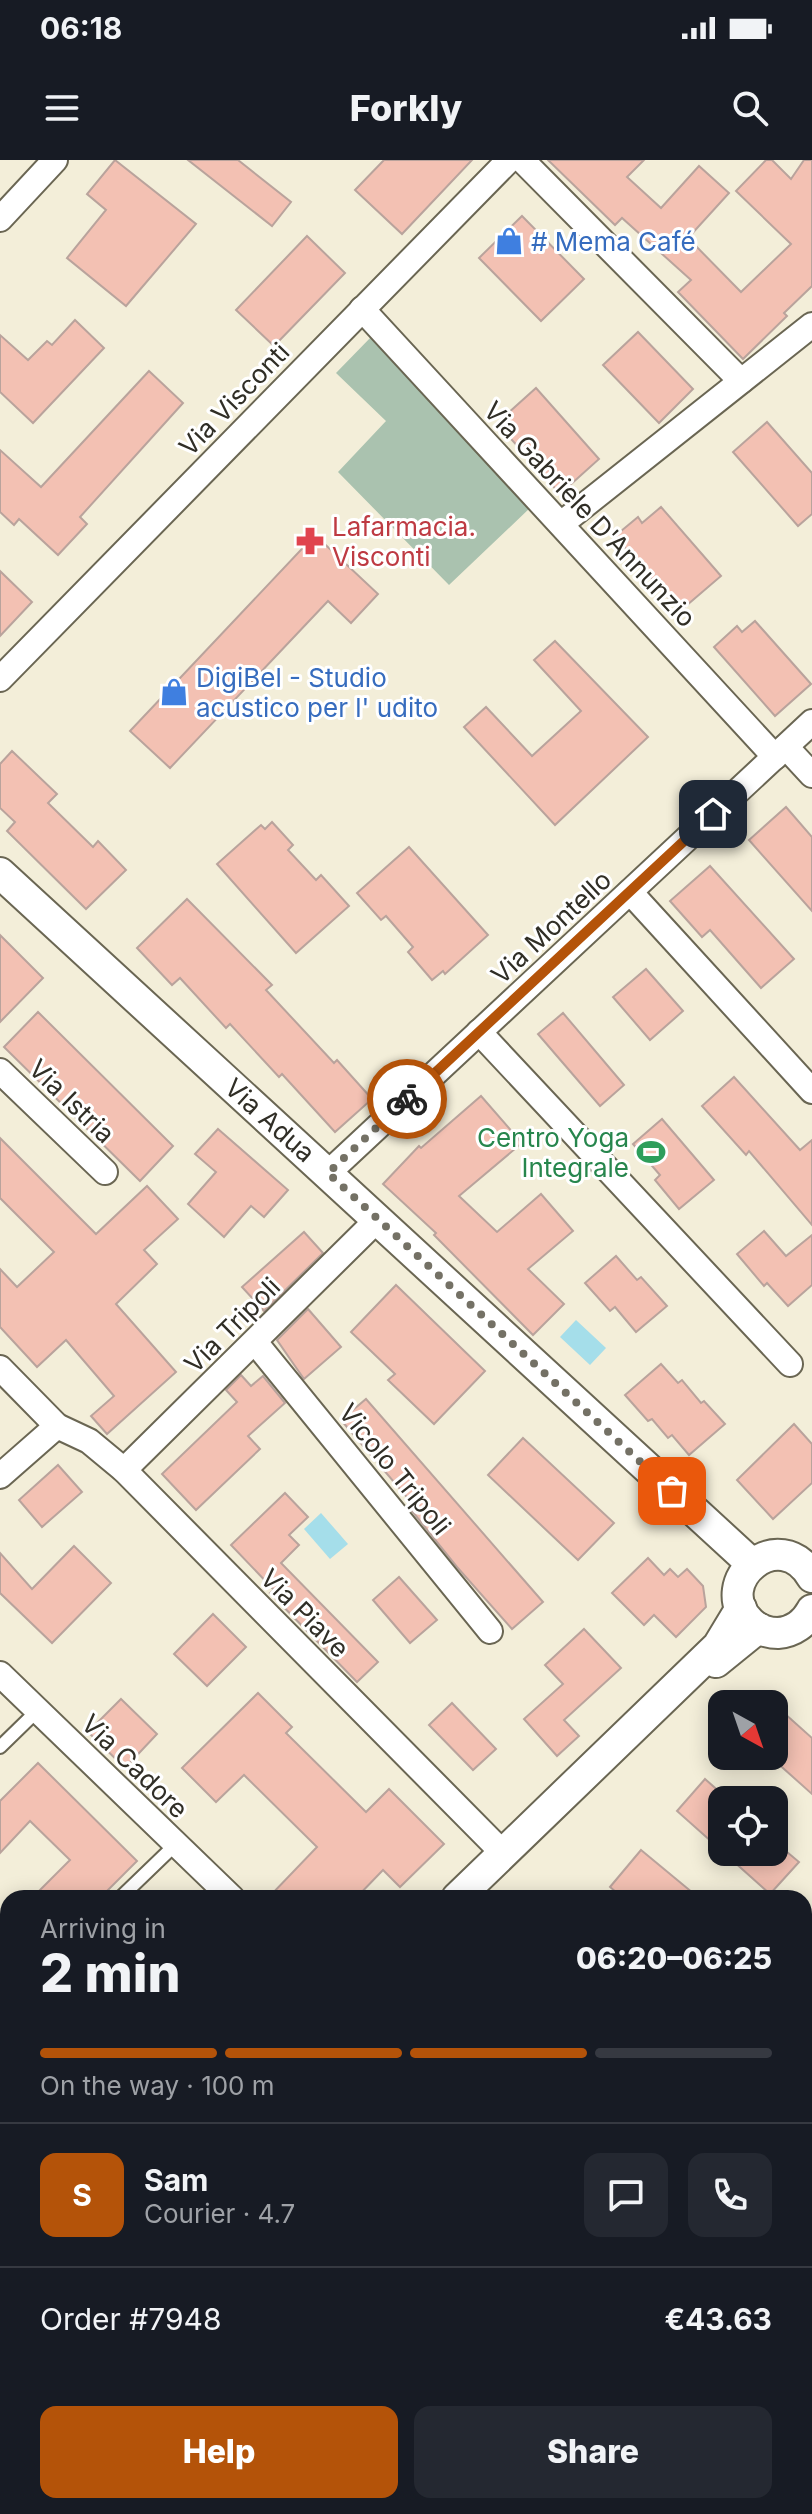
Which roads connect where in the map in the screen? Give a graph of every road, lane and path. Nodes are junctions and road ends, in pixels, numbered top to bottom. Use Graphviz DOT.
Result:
graph roads {
  1 [pos="55,160"];
  2 [pos="509,160"];
  3 [pos="522,160"];
  4 [pos="0,219"];
  5 [pos="362,309"];
  6 [pos="812,325"];
  7 [pos="741,381"];
  8 [pos="561,524"];
  9 [pos="0,679"];
  10 [pos="812,722"];
  11 [pos="780,752"];
  12 [pos="812,775"];
  13 [pos="0,873"];
  14 [pos="630,892"];
  15 [pos="479,1032"];
  16 [pos="0,1071"];
  17 [pos="812,1091"];
  18 [pos="105,1172"];
  19 [pos="328,1173"];
  20 [pos="378,1219"];
  21 [pos="255,1342"];
  22 [pos="790,1364"];
  23 [pos="0,1368"];
  24 [pos="57,1426"];
  25 [pos="124,1470"];
  26 [pos="0,1476"];
  27 [pos="807,1563"];
  28 [pos="752,1564"];
  29 [pos="750,1618"];
  30 [pos="808,1620"];
  31 [pos="490,1631"];
  32 [pos="0,1674"];
  33 [pos="38,1710"];
  34 [pos="0,1747"];
  35 [pos="176,1844"];
  36 [pos="503,1853"];
  37 [pos="128,1890"];
  38 [pos="224,1890"];
  39 [pos="465,1890"];
  40 [pos="479,1890"];
  1 -- 4 [label="street"];
  2 -- 5 [label="street, Via Visconti"];
  3 -- 7 [label="street"];
  5 -- 8 [label="street, Via Gabriele D'Annunzio"];
  5 -- 9 [label="street, Via Visconti"];
  6 -- 7 [label="street"];
  7 -- 8 [label="street"];
  8 -- 11 [label="street, Via Gabriele D'Annunzio"];
  10 -- 11 [label="street, Via Montello"];
  11 -- 12 [label="street, Via Gabriele D'Annunzio"];
  11 -- 14 [label="street, Via Montello"];
  13 -- 19 [label="street, Via Adua"];
  14 -- 15 [label="street, Via Montello"];
  14 -- 17 [label="street"];
  15 -- 19 [label="street, Via Montello"];
  15 -- 22 [label="street"];
  16 -- 18 [label="street, Via Istria"];
  19 -- 20 [label="street, Via Adua"];
  20 -- 21 [label="street, Via Tripoli"];
  20 -- 28 [label="street, Via Adua"];
  21 -- 25 [label="street, Via Tripoli"];
  21 -- 31 [label="street, Vicolo Tripoli"];
  23 -- 24 [label="street, Via Piave"];
  24 -- 25 [label="street, Via Piave"];
  24 -- 26 [label="street"];
  25 -- 36 [label="street, Via Piave"];
  27 -- 28 [label="street"];
  28 -- 29 [label="street"];
  29 -- 30 [label="street"];
  29 -- 36 [label="street"];
  29 -- 40 [label="street"];
  32 -- 33 [label="street, Via Cadore"];
  33 -- 34 [label="lane"];
  33 -- 35 [label="street, Via Cadore"];
  35 -- 37 [label="lane"];
  35 -- 38 [label="street, Via Cadore"];
  36 -- 39 [label="street"];
}
